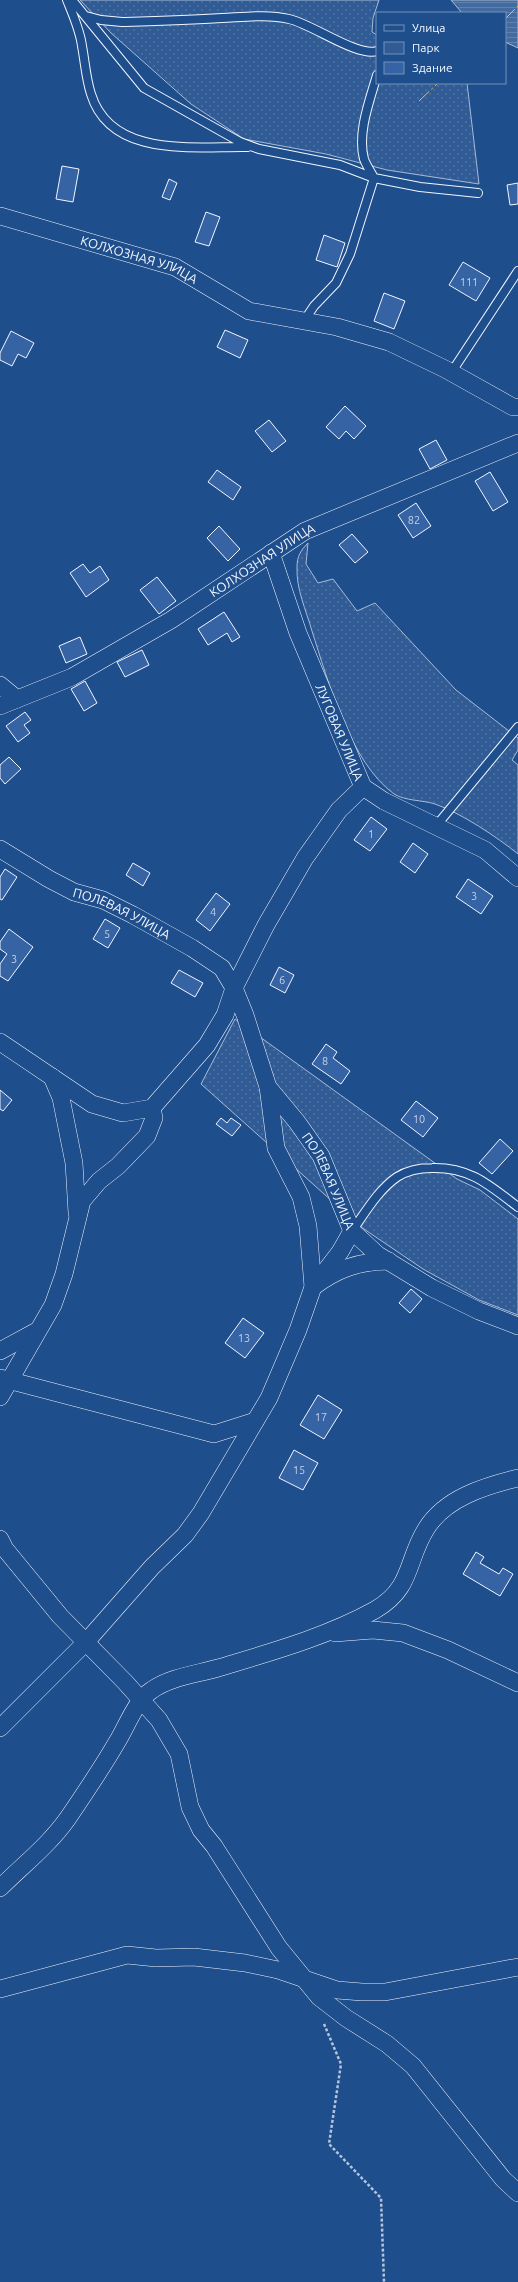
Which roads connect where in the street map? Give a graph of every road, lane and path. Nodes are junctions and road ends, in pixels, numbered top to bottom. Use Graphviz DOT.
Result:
graph roads {
  1 [pos="67,0"];
  2 [pos="72,0"];
  3 [pos="86,16"];
  4 [pos="376,51"];
  5 [pos="376,79"];
  6 [pos="254,147"];
  7 [pos="374,178"];
  8 [pos="478,193"];
  9 [pos="0,216"];
  10 [pos="518,271"];
  11 [pos="304,321"];
  12 [pos="451,372"];
  13 [pos="518,407"];
  14 [pos="518,443"];
  15 [pos="271,553"];
  16 [pos="0,685"];
  17 [pos="17,699"];
  18 [pos="0,706"];
  19 [pos="518,727"];
  20 [pos="363,787"];
  21 [pos="436,826"];
  22 [pos="0,849"];
  23 [pos="514,872"];
  24 [pos="234,988"];
  25 [pos="0,1042"];
  26 [pos="52,1077"];
  27 [pos="268,1087"];
  28 [pos="152,1108"];
  29 [pos="518,1207"];
  30 [pos="78,1216"];
  31 [pos="352,1231"];
  32 [pos="389,1261"];
  33 [pos="313,1287"];
  34 [pos="517,1325"];
  35 [pos="42,1326"];
  36 [pos="0,1351"];
  37 [pos="5,1379"];
  38 [pos="0,1397"];
  39 [pos="255,1421"];
  40 [pos="518,1465"];
  41 [pos="518,1478"];
  42 [pos="484,1487"];
  43 [pos="0,1539"];
  44 [pos="319,1635"];
  45 [pos="86,1642"];
  46 [pos="518,1683"];
  47 [pos="142,1700"];
  48 [pos="0,1728"];
  49 [pos="0,1888"];
  50 [pos="518,1967"];
  51 [pos="305,1980"];
  52 [pos="0,1989"];
  53 [pos="323,2022"];
  54 [pos="518,2193"];
  55 [pos="384,2282"];
  1 -- 6 [label="lane"];
  2 -- 3 [label="lane"];
  3 -- 4 [label="lane"];
  3 -- 6 [label="lane"];
  5 -- 7 [label="lane"];
  6 -- 7 [label="lane"];
  7 -- 8 [label="lane"];
  7 -- 11 [label="lane"];
  9 -- 11 [label="street, КОЛХОЗНАЯ УЛИЦА"];
  10 -- 12 [label="lane"];
  11 -- 12 [label="street, КОЛХОЗНАЯ УЛИЦА"];
  12 -- 13 [label="street, КОЛХОЗНАЯ УЛИЦА"];
  14 -- 15 [label="street, КОЛХОЗНАЯ УЛИЦА"];
  15 -- 17 [label="street, КОЛХОЗНАЯ УЛИЦА"];
  15 -- 20 [label="street, ЛУГОВАЯ УЛИЦА"];
  16 -- 17 [label="street"];
  17 -- 18 [label="street, КОЛХОЗНАЯ УЛИЦА"];
  19 -- 21 [label="lane"];
  20 -- 21 [label="street, ЛУГОВАЯ УЛИЦА"];
  20 -- 24 [label="street"];
  21 -- 23 [label="street, ЛУГОВАЯ УЛИЦА"];
  22 -- 24 [label="street, ПОЛЕВАЯ УЛИЦА"];
  24 -- 27 [label="street, ПОЛЕВАЯ УЛИЦА"];
  24 -- 28 [label="street"];
  25 -- 26 [label="street"];
  26 -- 28 [label="street"];
  26 -- 30 [label="street"];
  27 -- 31 [label="street, ПОЛЕВАЯ УЛИЦА"];
  27 -- 33 [label="street"];
  28 -- 30 [label="street"];
  29 -- 31 [label="lane"];
  30 -- 35 [label="street"];
  31 -- 32 [label="street, ПОЛЕВАЯ УЛИЦА"];
  31 -- 33 [label="street"];
  32 -- 33 [label="street"];
  32 -- 34 [label="street, ПОЛЕВАЯ УЛИЦА"];
  33 -- 39 [label="street"];
  35 -- 36 [label="street"];
  35 -- 37 [label="street"];
  37 -- 38 [label="street"];
  37 -- 39 [label="street"];
  39 -- 45 [label="street"];
  40 -- 42 [label="street"];
  41 -- 42 [label="street"];
  42 -- 44 [label="street"];
  43 -- 45 [label="street"];
  44 -- 46 [label="street"];
  44 -- 47 [label="street"];
  45 -- 47 [label="street"];
  45 -- 48 [label="street"];
  47 -- 49 [label="street"];
  47 -- 51 [label="street"];
  50 -- 51 [label="street"];
  51 -- 52 [label="street"];
  51 -- 54 [label="street"];
  53 -- 55 [label="path"];
}
